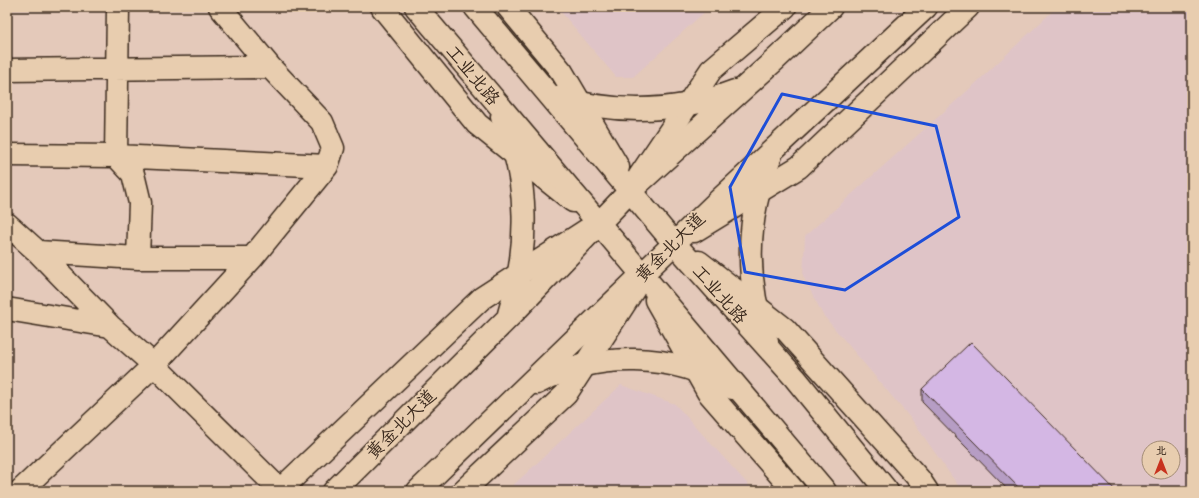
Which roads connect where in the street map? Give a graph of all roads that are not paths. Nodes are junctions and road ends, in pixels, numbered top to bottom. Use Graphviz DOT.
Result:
graph roads {
  1 [pos="118,7"];
  2 [pos="220,7"];
  3 [pos="382,7"];
  4 [pos="416,7"];
  5 [pos="475,7"];
  6 [pos="508,7"];
  7 [pos="785,7"];
  8 [pos="831,7"];
  9 [pos="926,7"];
  10 [pos="968,7"];
  11 [pos="270,67"];
  12 [pos="119,69"];
  13 [pos="7,70"];
  14 [pos="744,88"];
  15 [pos="551,96"];
  16 [pos="495,102"];
  17 [pos="581,104"];
  18 [pos="688,105"];
  19 [pos="774,150"];
  20 [pos="515,154"];
  21 [pos="7,155"];
  22 [pos="116,156"];
  23 [pos="327,166"];
  24 [pos="631,190"];
  25 [pos="758,191"];
  26 [pos="599,222"];
  27 [pos="7,224"];
  28 [pos="674,243"];
  29 [pos="38,252"];
  30 [pos="138,258"];
  31 [pos="252,258"];
  32 [pos="520,273"];
  33 [pos="642,275"];
  34 [pos="756,306"];
  35 [pos="7,309"];
  36 [pos="508,317"];
  37 [pos="110,326"];
  38 [pos="770,350"];
  39 [pos="154,365"];
  40 [pos="584,366"];
  41 [pos="696,372"];
  42 [pos="521,393"];
  43 [pos="743,395"];
  44 [pos="20,491"];
  45 [pos="280,491"];
  46 [pos="334,491"];
  47 [pos="418,491"];
  48 [pos="463,491"];
  49 [pos="794,491"];
  50 [pos="825,491"];
  51 [pos="886,491"];
  52 [pos="927,491"];
  1 -- 12 [label="street"];
  2 -- 11 [label="street"];
  3 -- 20 [label="street"];
  4 -- 16 [label="street, 工业北路"];
  5 -- 15 [label="street, 工业北路"];
  6 -- 17 [label="street"];
  7 -- 18 [label="street"];
  8 -- 14 [label="street, 黄金北大道"];
  9 -- 19 [label="street, 黄金北大道"];
  10 -- 25 [label="street"];
  11 -- 12 [label="street"];
  11 -- 23 [label="street"];
  12 -- 13 [label="street"];
  12 -- 22 [label="street"];
  14 -- 18 [label="street"];
  14 -- 24 [label="street, 黄金北大道"];
  15 -- 17 [label="street"];
  15 -- 24 [label="street, 工业北路"];
  16 -- 20 [label="street"];
  16 -- 26 [label="street, 工业北路"];
  17 -- 18 [label="street"];
  17 -- 24 [label="street"];
  18 -- 24 [label="street"];
  19 -- 25 [label="street"];
  19 -- 28 [label="street, 黄金北大道"];
  20 -- 26 [label="street"];
  20 -- 32 [label="street"];
  21 -- 22 [label="street"];
  22 -- 23 [label="street"];
  22 -- 30 [label="street"];
  23 -- 31 [label="street"];
  24 -- 26 [label="street, 黄金北大道"];
  24 -- 28 [label="street, 工业北路"];
  25 -- 28 [label="street"];
  25 -- 34 [label="street"];
  26 -- 32 [label="street"];
  26 -- 33 [label="street, 工业北路"];
  26 -- 36 [label="street, 黄金北大道"];
  27 -- 29 [label="street"];
  28 -- 33 [label="street, 黄金北大道"];
  28 -- 34 [label="street"];
  28 -- 38 [label="street, 工业北路"];
  29 -- 30 [label="street"];
  29 -- 37 [label="street"];
  30 -- 31 [label="street"];
  31 -- 39 [label="street"];
  32 -- 36 [label="street"];
  32 -- 45 [label="street"];
  33 -- 40 [label="street"];
  33 -- 41 [label="street"];
  33 -- 42 [label="street, 黄金北大道"];
  33 -- 43 [label="street, 工业北路"];
  34 -- 38 [label="street"];
  34 -- 52 [label="street"];
  35 -- 37 [label="street"];
  36 -- 46 [label="street, 黄金北大道"];
  37 -- 39 [label="street"];
  38 -- 51 [label="street, 工业北路"];
  39 -- 44 [label="street"];
  39 -- 45 [label="street"];
  40 -- 41 [label="street"];
  40 -- 42 [label="street"];
  40 -- 48 [label="street"];
  41 -- 43 [label="street"];
  41 -- 49 [label="street"];
  42 -- 47 [label="street, 黄金北大道"];
  43 -- 50 [label="street, 工业北路"];
}
